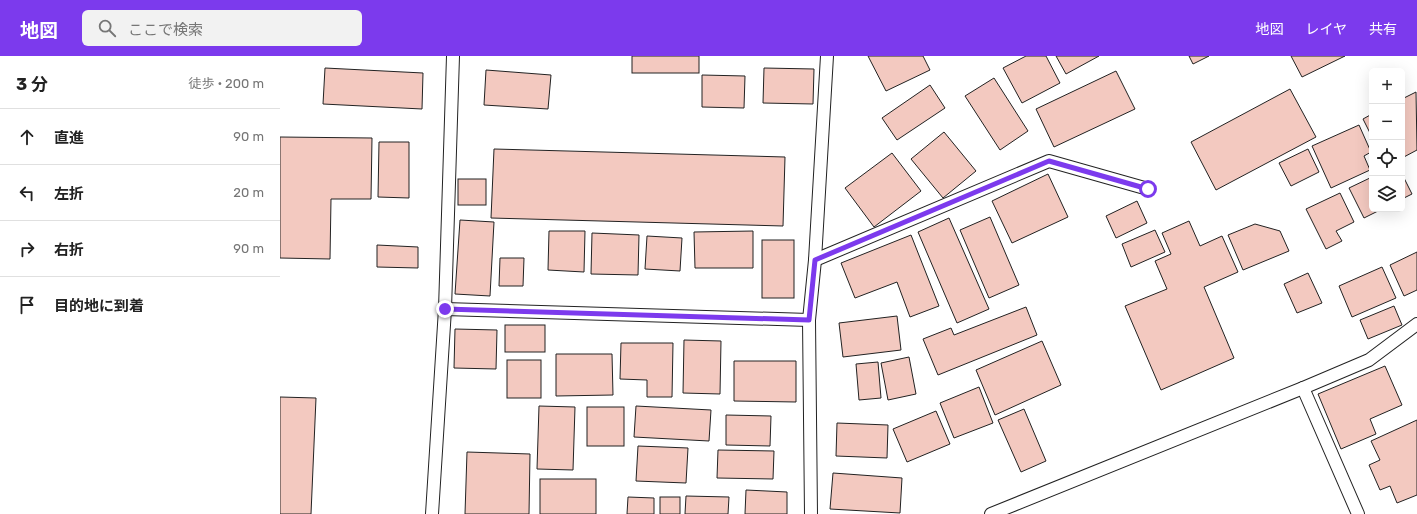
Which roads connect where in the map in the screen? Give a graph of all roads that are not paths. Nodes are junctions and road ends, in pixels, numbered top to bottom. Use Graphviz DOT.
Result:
graph roads {
  1 [pos="453,56"];
  2 [pos="827,56"];
  3 [pos="1148,189"];
  4 [pos="815,260"];
  5 [pos="445,309"];
  6 [pos="809,320"];
  7 [pos="1417,324"];
  8 [pos="1303,388"];
  9 [pos="432,514"];
  10 [pos="811,514"];
  11 [pos="991,514"];
  12 [pos="1358,514"];
  1 -- 5 [label="lane"];
  2 -- 4 [label="lane"];
  3 -- 4 [label="lane"];
  4 -- 6 [label="lane"];
  5 -- 6 [label="lane"];
  5 -- 9 [label="lane"];
  6 -- 10 [label="lane"];
  7 -- 8 [label="lane"];
  8 -- 11 [label="lane"];
  8 -- 12 [label="lane"];
}
